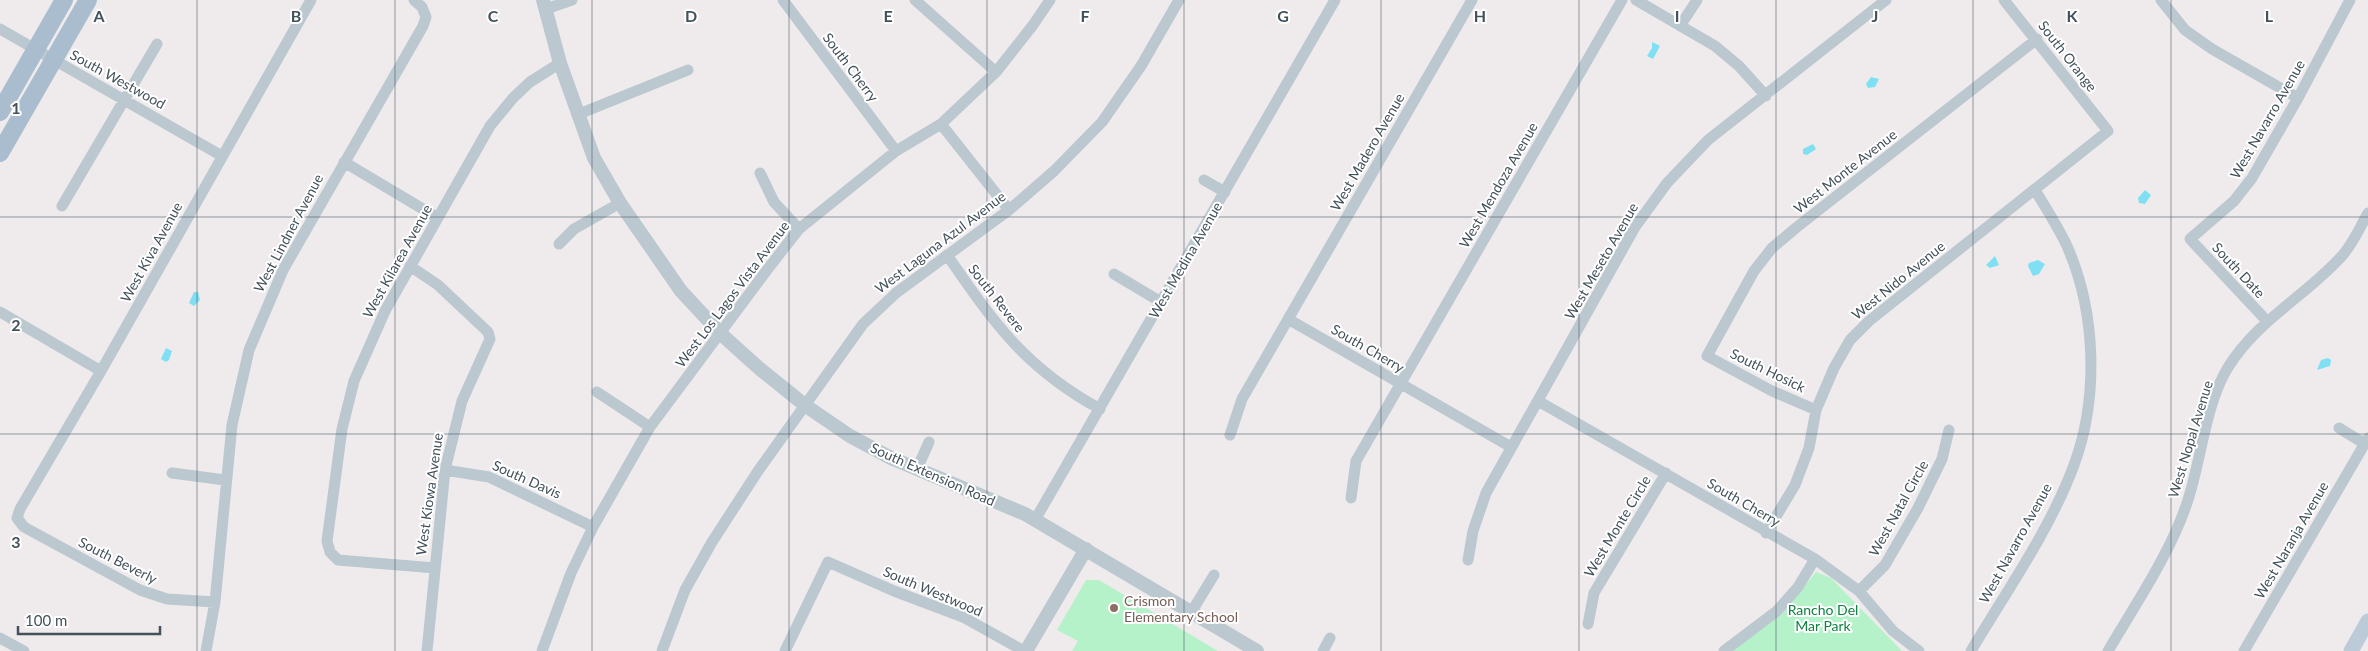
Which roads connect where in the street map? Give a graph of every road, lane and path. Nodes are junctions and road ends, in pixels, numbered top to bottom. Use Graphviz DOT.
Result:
graph roads {
  1 [pos="64,0"];
  2 [pos="88,0"];
  3 [pos="311,0"];
  4 [pos="414,0"];
  5 [pos="572,0"];
  6 [pos="783,0"];
  7 [pos="915,0"];
  8 [pos="1050,0"];
  9 [pos="1179,0"];
  10 [pos="1335,0"];
  11 [pos="1472,0"];
  12 [pos="1622,0"];
  13 [pos="1636,0"];
  14 [pos="1697,0"];
  15 [pos="1886,0"];
  16 [pos="2004,0"];
  17 [pos="2161,0"];
  18 [pos="2350,0"];
  19 [pos="544,4"];
  20 [pos="1680,26"];
  21 [pos="0,29"];
  22 [pos="2037,39"];
  23 [pos="157,44"];
  24 [pos="36,50"];
  25 [pos="54,60"];
  26 [pos="560,63"];
  27 [pos="688,70"];
  28 [pos="996,72"];
  29 [pos="1766,96"];
  30 [pos="2298,98"];
  31 [pos="124,99"];
  32 [pos="0,112"];
  33 [pos="579,114"];
  34 [pos="941,124"];
  35 [pos="2108,131"];
  36 [pos="896,151"];
  37 [pos="0,153"];
  38 [pos="222,156"];
  39 [pos="344,162"];
  40 [pos="760,173"];
  41 [pos="1204,180"];
  42 [pos="2035,190"];
  43 [pos="1225,192"];
  44 [pos="620,203"];
  45 [pos="62,206"];
  46 [pos="1009,210"];
  47 [pos="2368,213"];
  48 [pos="438,218"];
  49 [pos="2365,226"];
  50 [pos="799,229"];
  51 [pos="2190,239"];
  52 [pos="559,244"];
  53 [pos="946,255"];
  54 [pos="410,266"];
  55 [pos="1114,274"];
  56 [pos="1161,302"];
  57 [pos="0,312"];
  58 [pos="1288,319"];
  59 [pos="2266,320"];
  60 [pos="721,334"];
  61 [pos="1707,356"];
  62 [pos="102,371"];
  63 [pos="1400,384"];
  64 [pos="597,392"];
  65 [pos="1538,401"];
  66 [pos="806,406"];
  67 [pos="1100,409"];
  68 [pos="1816,410"];
  69 [pos="650,427"];
  70 [pos="2339,428"];
  71 [pos="1949,430"];
  72 [pos="1230,435"];
  73 [pos="2366,441"];
  74 [pos="929,442"];
  75 [pos="1511,447"];
  76 [pos="917,469"];
  77 [pos="445,470"];
  78 [pos="172,473"];
  79 [pos="1666,473"];
  80 [pos="225,480"];
  81 [pos="1351,498"];
  82 [pos="17,518"];
  83 [pos="1035,520"];
  84 [pos="594,527"];
  85 [pos="1766,533"];
  86 [pos="1086,548"];
  87 [pos="1815,559"];
  88 [pos="1468,560"];
  89 [pos="434,568"];
  90 [pos="1214,575"];
  91 [pos="1859,592"];
  92 [pos="215,602"];
  93 [pos="1192,611"];
  94 [pos="2368,622"];
  95 [pos="1588,624"];
  96 [pos="0,638"];
  97 [pos="1330,638"];
  98 [pos="24,651"];
  99 [pos="206,651"];
  100 [pos="427,651"];
  101 [pos="542,651"];
  102 [pos="662,651"];
  103 [pos="785,651"];
  104 [pos="1025,651"];
  105 [pos="1257,651"];
  106 [pos="1323,651"];
  107 [pos="1724,651"];
  108 [pos="1919,651"];
  109 [pos="1971,651"];
  110 [pos="2108,651"];
  111 [pos="2244,651"];
  112 [pos="2351,651"];
  1 -- 24 [label="main road"];
  2 -- 25 [label="main road"];
  3 -- 38 [label="street, West Kiva Avenue"];
  4 -- 39 [label="street, West Lindner Avenue"];
  5 -- 19 [label="street"];
  6 -- 36 [label="street, South Cherry"];
  7 -- 28 [label="street"];
  8 -- 28 [label="street, West Los Lagos Vista Avenue"];
  9 -- 46 [label="street, West Laguna Azul Avenue"];
  10 -- 43 [label="street, West Medina Avenue"];
  11 -- 58 [label="street, West Madero Avenue"];
  12 -- 63 [label="street, West Mendoza Avenue"];
  13 -- 20 [label="street"];
  14 -- 20 [label="street"];
  15 -- 29 [label="street, West Meseto Avenue"];
  16 -- 22 [label="street, South Orange"];
  17 -- 30 [label="street"];
  18 -- 30 [label="street, West Navarro Avenue"];
  19 -- 26 [label="street, South Extension Road"];
  20 -- 29 [label="street"];
  21 -- 24 [label="street, South Westwood"];
  22 -- 35 [label="street, South Orange"];
  22 -- 61 [label="street, West Monte Avenue"];
  23 -- 31 [label="street"];
  24 -- 25 [label="street, South Westwood"];
  24 -- 32 [label="main road"];
  25 -- 31 [label="street, South Westwood"];
  25 -- 37 [label="main road"];
  26 -- 33 [label="street, South Extension Road"];
  26 -- 48 [label="street, West Kilarea Avenue"];
  27 -- 33 [label="street"];
  28 -- 34 [label="street, West Los Lagos Vista Avenue"];
  29 -- 65 [label="street, West Meseto Avenue"];
  30 -- 51 [label="street, West Navarro Avenue"];
  31 -- 38 [label="street, South Westwood"];
  31 -- 45 [label="street"];
  33 -- 44 [label="street, South Extension Road"];
  34 -- 36 [label="street, West Los Lagos Vista Avenue"];
  34 -- 46 [label="street"];
  35 -- 42 [label="street, West Nido Avenue"];
  36 -- 50 [label="street, West Los Lagos Vista Avenue"];
  38 -- 62 [label="street, West Kiva Avenue"];
  39 -- 48 [label="street"];
  39 -- 80 [label="street, West Lindner Avenue"];
  40 -- 50 [label="street"];
  41 -- 43 [label="street"];
  42 -- 68 [label="street, West Nido Avenue"];
  42 -- 109 [label="street, West Navarro Avenue"];
  43 -- 56 [label="street, West Medina Avenue"];
  44 -- 52 [label="street"];
  44 -- 60 [label="street, South Extension Road"];
  46 -- 53 [label="street, West Laguna Azul Avenue"];
  47 -- 49 [label="street, West Nopal Avenue"];
  48 -- 54 [label="street, West Kilarea Avenue"];
  49 -- 59 [label="street, West Nopal Avenue"];
  50 -- 60 [label="street, West Los Lagos Vista Avenue"];
  51 -- 59 [label="street, South Date"];
  53 -- 66 [label="street, West Laguna Azul Avenue"];
  53 -- 67 [label="street, South Revere"];
  54 -- 77 [label="street, West Kiowa Avenue"];
  54 -- 89 [label="street, West Kilarea Avenue"];
  55 -- 56 [label="street"];
  56 -- 67 [label="street, West Medina Avenue"];
  57 -- 62 [label="street"];
  58 -- 63 [label="street, South Cherry"];
  58 -- 72 [label="street, West Madero Avenue"];
  59 -- 110 [label="street, West Nopal Avenue"];
  60 -- 66 [label="street, South Extension Road"];
  60 -- 69 [label="street, West Los Lagos Vista Avenue"];
  61 -- 68 [label="street, South Hosick"];
  62 -- 82 [label="street, West Kiva Avenue"];
  63 -- 75 [label="street, South Cherry"];
  63 -- 81 [label="street, West Mendoza Avenue"];
  64 -- 69 [label="street"];
  65 -- 75 [label="street, West Meseto Avenue"];
  65 -- 79 [label="street, South Cherry"];
  66 -- 76 [label="street, South Extension Road"];
  66 -- 102 [label="street, West Laguna Azul Avenue"];
  67 -- 83 [label="street, West Medina Avenue"];
  68 -- 85 [label="street, West Nido Avenue"];
  69 -- 84 [label="street, West Los Lagos Vista Avenue"];
  70 -- 73 [label="street, West Naranja Avenue"];
  71 -- 91 [label="street, West Natal Circle"];
  73 -- 111 [label="street, West Naranja Avenue"];
  74 -- 76 [label="street"];
  75 -- 88 [label="street, West Meseto Avenue"];
  76 -- 83 [label="street, South Extension Road"];
  77 -- 84 [label="street, South Davis"];
  77 -- 89 [label="street, West Kiowa Avenue"];
  78 -- 80 [label="street"];
  79 -- 85 [label="street, South Cherry"];
  79 -- 95 [label="street, West Monte Circle"];
  80 -- 92 [label="street, West Lindner Avenue"];
  82 -- 92 [label="street, South Beverly"];
  83 -- 86 [label="street, South Extension Road"];
  84 -- 101 [label="street, West Los Lagos Vista Avenue"];
  85 -- 87 [label="street, South Cherry"];
  86 -- 93 [label="street, South Extension Road"];
  86 -- 104 [label="street"];
  87 -- 91 [label="street, South Cherry"];
  87 -- 107 [label="street"];
  89 -- 100 [label="street, West Kiowa Avenue"];
  90 -- 93 [label="street"];
  91 -- 108 [label="street, South Cherry"];
  92 -- 99 [label="street, West Lindner Avenue"];
  93 -- 105 [label="street, South Extension Road"];
  94 -- 112 [label="main road"];
  96 -- 98 [label="street"];
  97 -- 106 [label="street"];
  103 -- 104 [label="street, South Westwood"];
}
